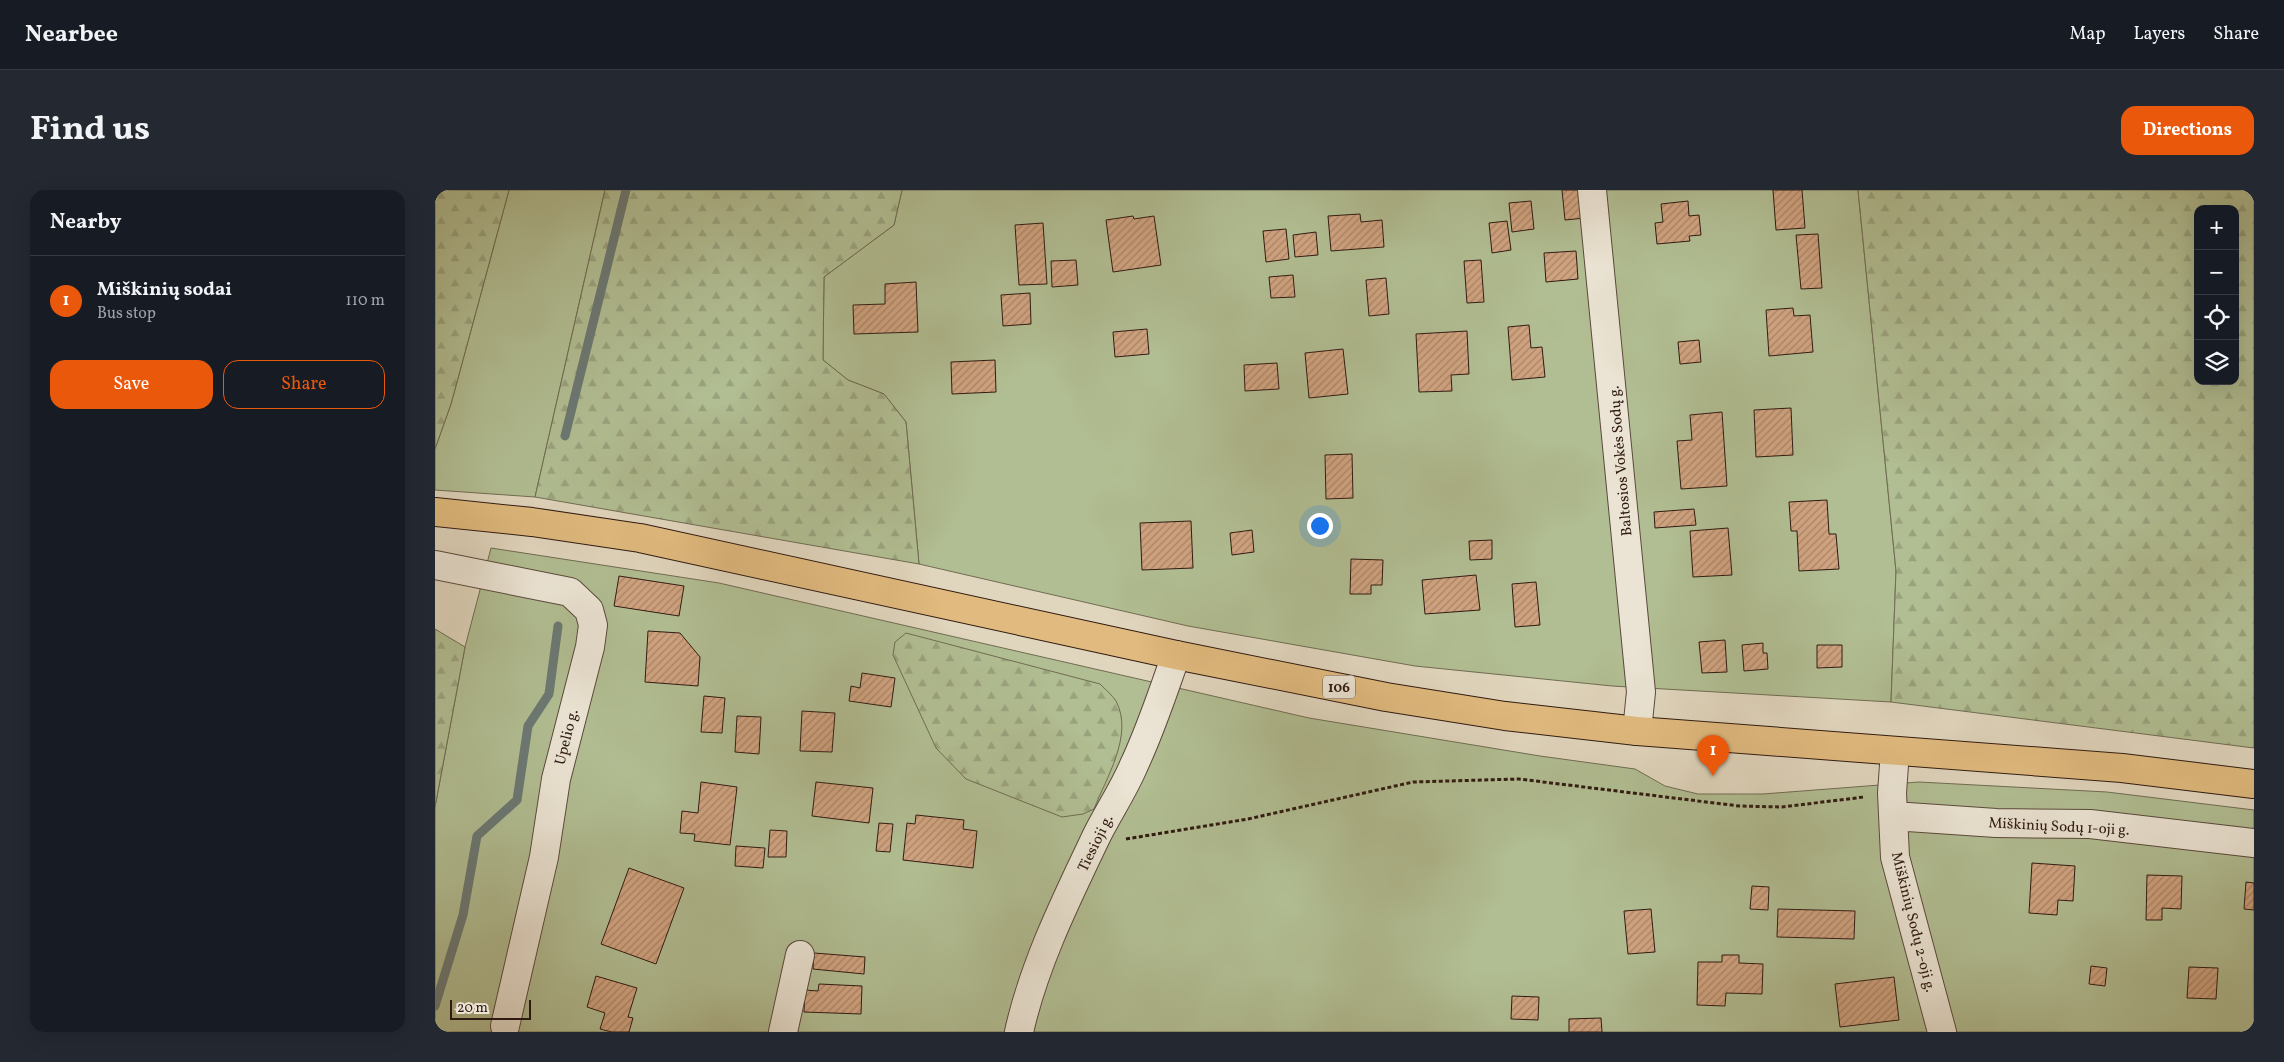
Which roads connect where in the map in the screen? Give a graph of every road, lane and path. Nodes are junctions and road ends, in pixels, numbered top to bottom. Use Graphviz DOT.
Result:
graph roads {
  1 [pos="1592,190"];
  2 [pos="435,512"];
  3 [pos="435,566"];
  4 [pos="1176,655"];
  5 [pos="1637,732"];
  6 [pos="1895,751"];
  7 [pos="2254,784"];
  8 [pos="1893,805"];
  9 [pos="2254,843"];
  10 [pos="1093,845"];
  11 [pos="800,955"];
  12 [pos="505,1026"];
  13 [pos="783,1032"];
  14 [pos="1019,1032"];
  15 [pos="1942,1032"];
  1 -- 5 [label="street, Baltosios Vokės Sodų g."];
  2 -- 4 [label="main road, 106"];
  3 -- 12 [label="street, Upelio g."];
  4 -- 5 [label="main road, 106"];
  4 -- 10 [label="street, Tiesioji g."];
  5 -- 6 [label="main road, 106"];
  6 -- 7 [label="main road, 106"];
  6 -- 8 [label="street, Miškinių Sodų 2-oji g."];
  8 -- 9 [label="street, Miškinių Sodų 1-oji g."];
  8 -- 10 [label="path"];
  8 -- 15 [label="street, Miškinių Sodų 2-oji g."];
  10 -- 14 [label="street, Tiesioji g."];
  11 -- 13 [label="street"];
}
